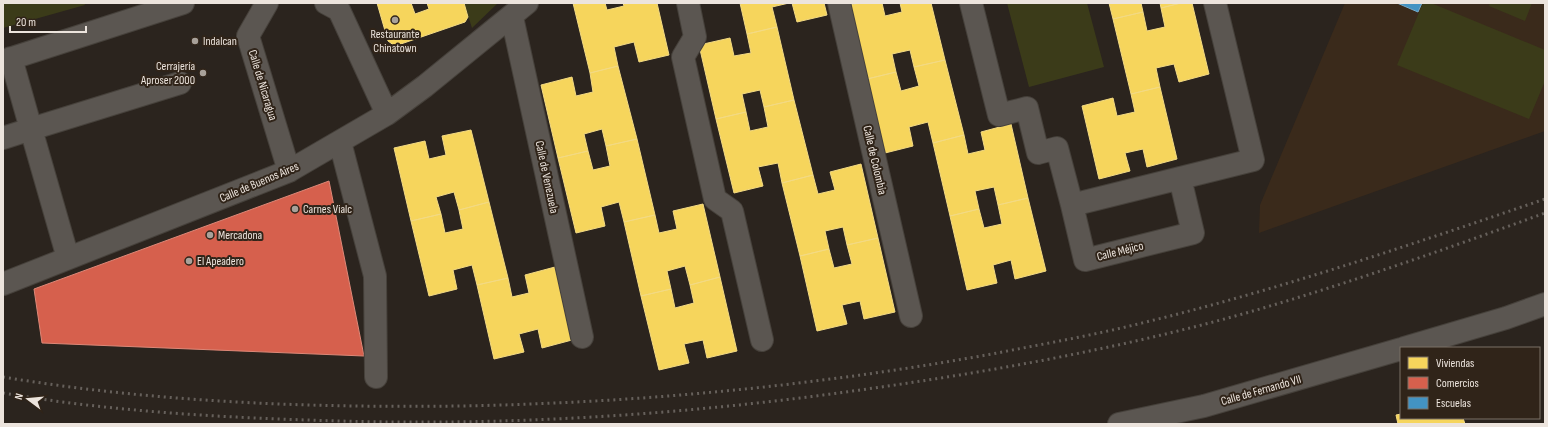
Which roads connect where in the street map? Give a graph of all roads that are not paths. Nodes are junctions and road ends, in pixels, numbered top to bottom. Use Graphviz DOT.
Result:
graph roads {
  1 [pos="183,3"];
  2 [pos="267,3"];
  3 [pos="326,3"];
  4 [pos="688,3"];
  5 [pos="838,3"];
  6 [pos="971,3"];
  7 [pos="1215,3"];
  8 [pos="135,10"];
  9 [pos="519,10"];
  10 [pos="7,60"];
  11 [pos="180,83"];
  12 [pos="387,114"];
  13 [pos="31,129"];
  14 [pos="3,138"];
  15 [pos="340,142"];
  16 [pos="289,171"];
  17 [pos="1180,178"];
  18 [pos="1072,205"];
  19 [pos="68,258"];
  20 [pos="3,284"];
  21 [pos="1545,304"];
  22 [pos="911,316"];
  23 [pos="582,337"];
  24 [pos="762,340"];
  25 [pos="1405,347"];
  26 [pos="1400,349"];
  27 [pos="376,377"];
  28 [pos="1119,424"];
  1 -- 8 [label="street"];
  2 -- 16 [label="street, Calle de Nicaragua"];
  3 -- 12 [label="street"];
  4 -- 24 [label="street"];
  5 -- 22 [label="street, Calle de Colombia"];
  6 -- 18 [label="street"];
  7 -- 17 [label="street"];
  8 -- 10 [label="street"];
  9 -- 12 [label="street, Calle de Buenos Aires"];
  9 -- 23 [label="street, Calle de Venezuela"];
  10 -- 13 [label="street"];
  11 -- 13 [label="street"];
  12 -- 15 [label="street, Calle de Buenos Aires"];
  13 -- 14 [label="street"];
  13 -- 19 [label="street"];
  15 -- 16 [label="street, Calle de Buenos Aires"];
  15 -- 27 [label="street"];
  16 -- 19 [label="street, Calle de Buenos Aires"];
  17 -- 18 [label="street"];
  17 -- 18 [label="street, Calle Méjico"];
  19 -- 20 [label="street, Calle de Buenos Aires"];
  21 -- 25 [label="street, Calle de Fernando VII"];
  26 -- 28 [label="street, Calle de Fernando VII"];
}
